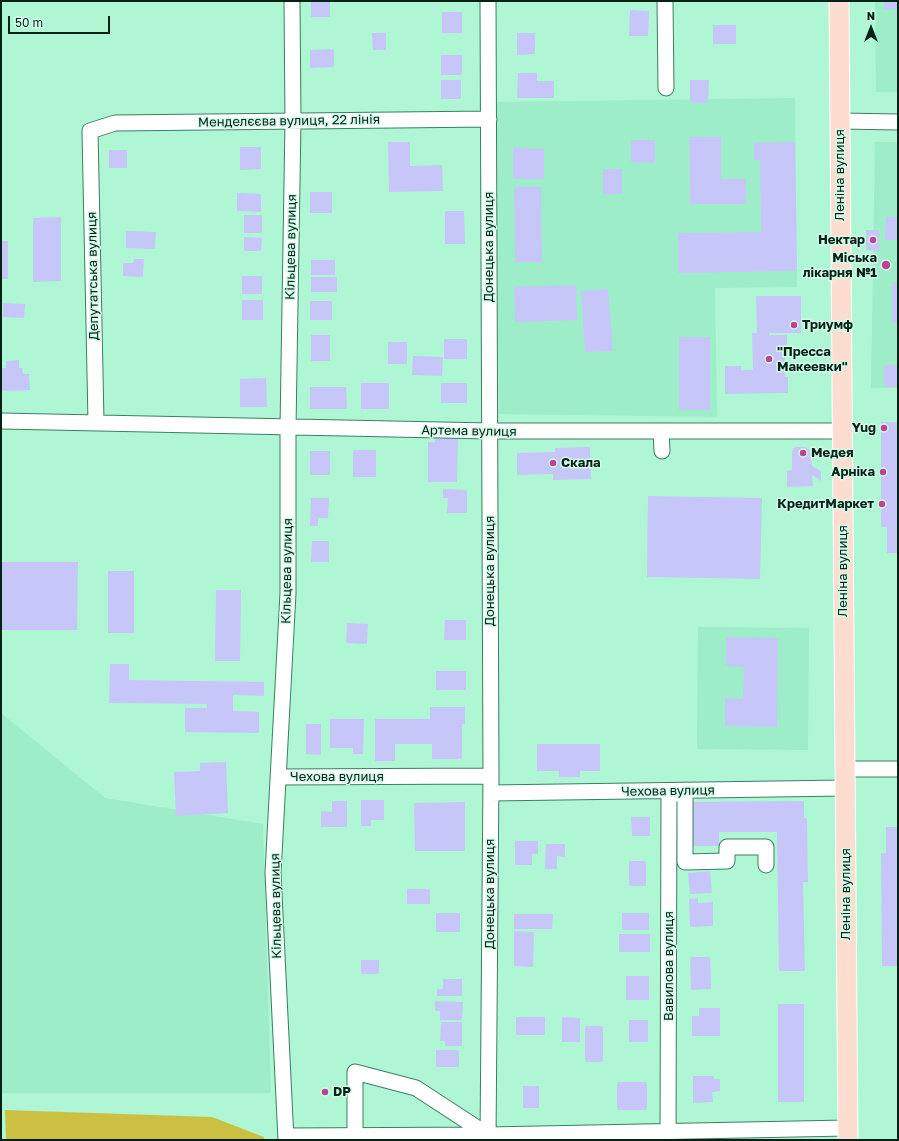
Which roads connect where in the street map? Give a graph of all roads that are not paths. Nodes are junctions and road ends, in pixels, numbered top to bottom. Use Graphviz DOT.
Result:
graph roads {
  1 [pos="292,1"];
  2 [pos="488,1"];
  3 [pos="665,1"];
  4 [pos="839,1"];
  5 [pos="666,88"];
  6 [pos="489,119"];
  7 [pos="292,121"];
  8 [pos="840,121"];
  9 [pos="898,122"];
  10 [pos="90,131"];
  11 [pos="1,421"];
  12 [pos="96,422"];
  13 [pos="288,428"];
  14 [pos="490,431"];
  15 [pos="661,431"];
  16 [pos="842,431"];
  17 [pos="662,451"];
  18 [pos="898,769"];
  19 [pos="491,776"];
  20 [pos="279,777"];
  21 [pos="845,778"];
  22 [pos="669,791"];
  23 [pos="491,793"];
  24 [pos="766,865"];
  25 [pos="847,1134"];
  26 [pos="355,1136"];
  27 [pos="668,1136"];
  28 [pos="488,1137"];
  29 [pos="286,1138"];
  1 -- 7 [label="street, Кільцева вулиця"];
  2 -- 6 [label="street, Донецька вулиця"];
  3 -- 5 [label="street"];
  4 -- 8 [label="main road, Леніна вулиця"];
  6 -- 7 [label="street, Менделєєва вулиця, 22 лінія"];
  6 -- 14 [label="street, Донецька вулиця"];
  7 -- 10 [label="street, Менделєєва вулиця, 22 лінія"];
  7 -- 13 [label="street, Кільцева вулиця"];
  8 -- 9 [label="street"];
  8 -- 16 [label="main road, Леніна вулиця"];
  10 -- 12 [label="street, Депутатська вулиця"];
  11 -- 12 [label="street, Артема вулиця"];
  12 -- 13 [label="street, Артема вулиця"];
  13 -- 14 [label="street, Артема вулиця"];
  13 -- 20 [label="street, Кільцева вулиця"];
  14 -- 15 [label="street, Артема вулиця"];
  14 -- 19 [label="street, Донецька вулиця"];
  15 -- 16 [label="street, Артема вулиця"];
  15 -- 17 [label="street"];
  16 -- 21 [label="main road, Леніна вулиця"];
  18 -- 21 [label="street, Чехова вулиця"];
  19 -- 20 [label="street, Чехова вулиця"];
  19 -- 23 [label="street, Донецька вулиця"];
  20 -- 29 [label="street, Кільцева вулиця"];
  21 -- 22 [label="street, Чехова вулиця"];
  21 -- 25 [label="main road, Леніна вулиця"];
  22 -- 23 [label="street, Чехова вулиця"];
  22 -- 24 [label="street"];
  22 -- 27 [label="street, Вавилова вулиця"];
  23 -- 28 [label="street, Донецька вулиця"];
  25 -- 27 [label="street"];
  26 -- 28 [label="street"];
  26 -- 28 [label="street"];
  26 -- 29 [label="street"];
  27 -- 28 [label="street"];
}
